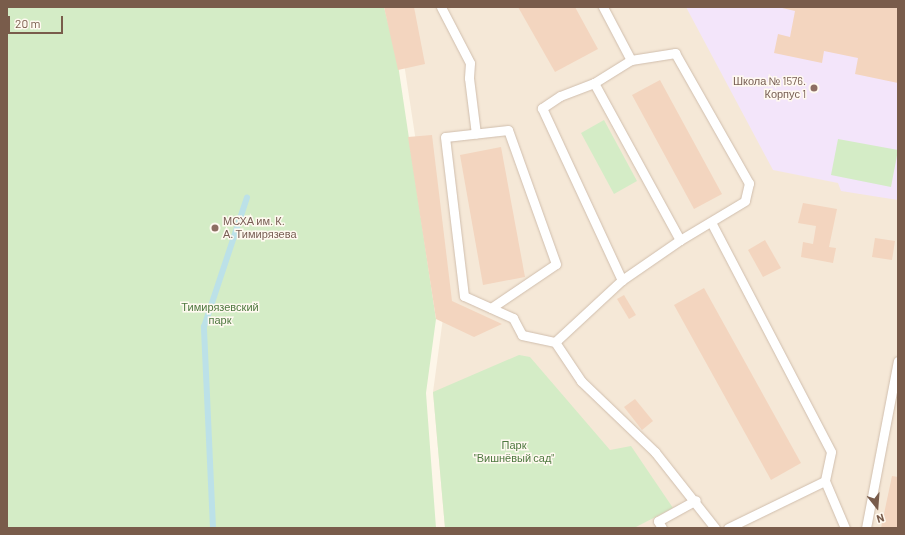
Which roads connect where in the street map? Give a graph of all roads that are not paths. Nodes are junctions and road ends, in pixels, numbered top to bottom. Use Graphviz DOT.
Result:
graph roads {
  1 [pos="441,7"];
  2 [pos="603,7"];
  3 [pos="631,60"];
  4 [pos="594,83"];
  5 [pos="476,134"];
  6 [pos="711,222"];
  7 [pos="680,240"];
  8 [pos="622,280"];
  9 [pos="491,308"];
  10 [pos="555,342"];
  11 [pos="898,361"];
  12 [pos="825,481"];
  13 [pos="696,500"];
  14 [pos="662,528"];
  15 [pos="715,528"];
  16 [pos="728,528"];
  17 [pos="845,528"];
  18 [pos="866,528"];
  1 -- 5 [label="lane"];
  2 -- 3 [label="lane"];
  3 -- 4 [label="lane"];
  3 -- 6 [label="lane"];
  4 -- 7 [label="lane"];
  4 -- 8 [label="lane"];
  5 -- 9 [label="lane"];
  5 -- 9 [label="lane"];
  6 -- 7 [label="lane"];
  6 -- 12 [label="lane"];
  7 -- 8 [label="lane"];
  8 -- 10 [label="lane"];
  9 -- 10 [label="lane"];
  10 -- 13 [label="lane"];
  11 -- 18 [label="lane"];
  12 -- 16 [label="lane"];
  12 -- 17 [label="lane"];
  13 -- 14 [label="lane"];
  13 -- 15 [label="lane"];
}
